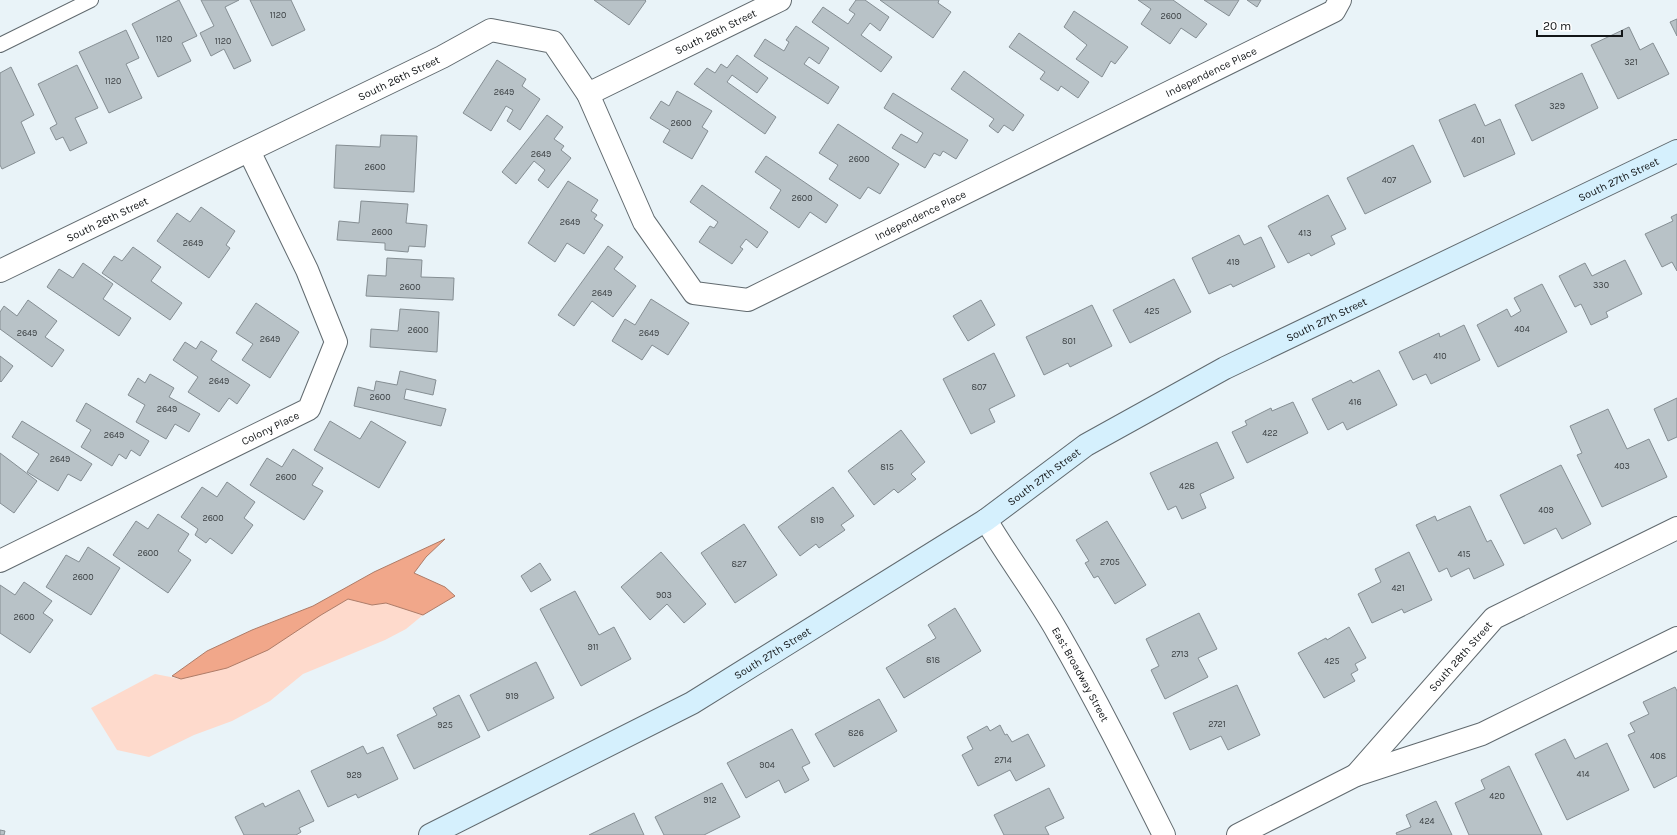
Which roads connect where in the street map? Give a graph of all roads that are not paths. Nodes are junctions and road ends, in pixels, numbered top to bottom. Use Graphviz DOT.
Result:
graph roads {
  1 [pos="91,0"];
  2 [pos="780,0"];
  3 [pos="1340,0"];
  4 [pos="0,45"];
  5 [pos="588,94"];
  6 [pos="249,151"];
  7 [pos="1677,151"];
  8 [pos="0,271"];
  9 [pos="986,520"];
  10 [pos="1677,528"];
  11 [pos="0,561"];
  12 [pos="1677,638"];
  13 [pos="1356,775"];
  14 [pos="430,835"];
  15 [pos="1164,835"];
  16 [pos="1238,835"];
  1 -- 4 [label="lane"];
  2 -- 5 [label="street, South 26th Street"];
  3 -- 5 [label="street, Independence Place"];
  5 -- 6 [label="street, South 26th Street"];
  6 -- 8 [label="street, South 26th Street"];
  6 -- 11 [label="street, Colony Place"];
  7 -- 9 [label="street, South 27th Street"];
  9 -- 14 [label="street, South 27th Street"];
  9 -- 15 [label="street, East Broadway Street"];
  10 -- 13 [label="street, South 28th Street"];
  12 -- 13 [label="street, South 28th Street"];
  13 -- 16 [label="street, South 28th Street"];
}
